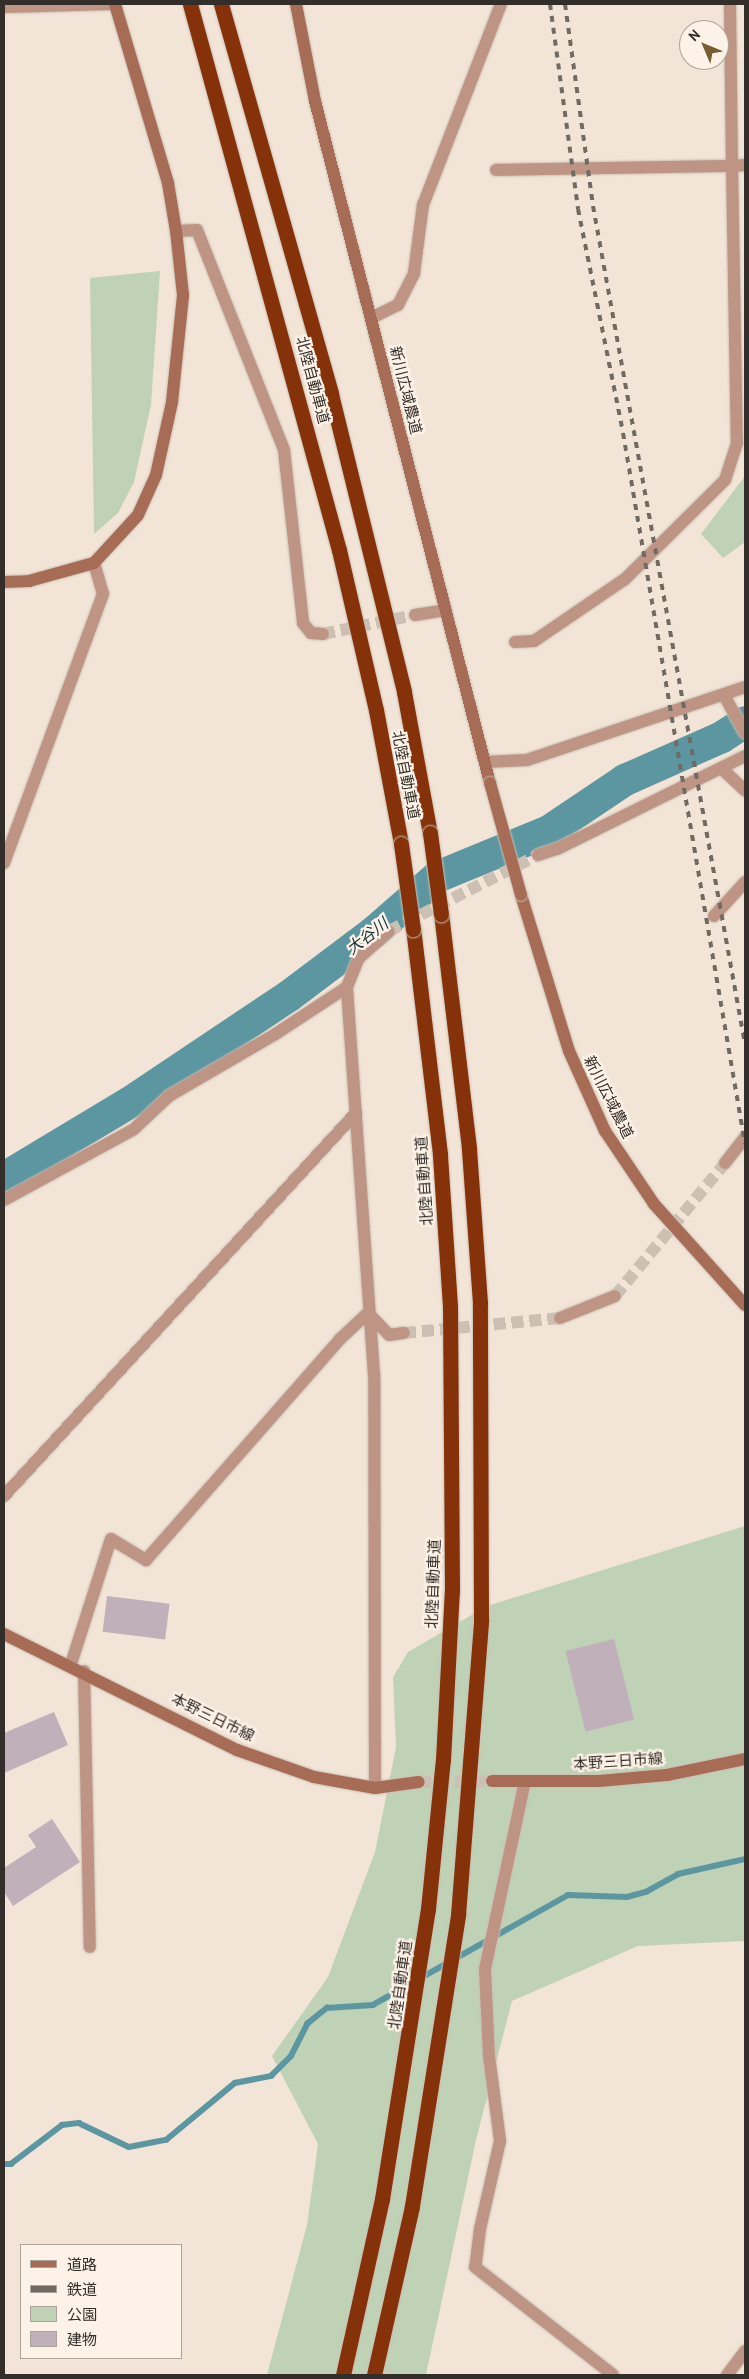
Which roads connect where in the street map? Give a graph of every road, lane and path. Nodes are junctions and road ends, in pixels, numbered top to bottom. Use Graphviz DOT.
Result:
graph roads {
  1 [pos="114,4"];
  2 [pos="190,4"];
  3 [pos="221,4"];
  4 [pos="296,4"];
  5 [pos="501,4"];
  6 [pos="730,4"];
  7 [pos="4,7"];
  8 [pos="745,165"];
  9 [pos="732,166"];
  10 [pos="496,170"];
  11 [pos="176,231"];
  12 [pos="371,318"];
  13 [pos="94,562"];
  14 [pos="4,582"];
  15 [pos="446,610"];
  16 [pos="415,615"];
  17 [pos="323,634"];
  18 [pos="515,642"];
  19 [pos="745,687"];
  20 [pos="725,697"];
  21 [pos="745,733"];
  22 [pos="745,756"];
  23 [pos="485,762"];
  24 [pos="722,768"];
  25 [pos="745,790"];
  26 [pos="538,855"];
  27 [pos="4,863"];
  28 [pos="745,882"];
  29 [pos="714,916"];
  30 [pos="389,931"];
  31 [pos="347,987"];
  32 [pos="356,1113"];
  33 [pos="745,1138"];
  34 [pos="725,1163"];
  35 [pos="4,1200"];
  36 [pos="615,1296"];
  37 [pos="745,1305"];
  38 [pos="368,1313"];
  39 [pos="560,1318"];
  40 [pos="404,1333"];
  41 [pos="4,1496"];
  42 [pos="4,1634"];
  43 [pos="71,1664"];
  44 [pos="84,1671"];
  45 [pos="745,1759"];
  46 [pos="492,1781"];
  47 [pos="525,1781"];
  48 [pos="419,1782"];
  49 [pos="375,1788"];
  50 [pos="90,1947"];
  51 [pos="745,2351"];
  52 [pos="343,2375"];
  53 [pos="374,2375"];
  54 [pos="613,2375"];
  55 [pos="727,2375"];
  1 -- 7 [label="street"];
  1 -- 11 [label="street"];
  2 -- 52 [label="highway, 北陸自動車道, bridge"];
  3 -- 53 [label="highway, 北陸自動車道, bridge"];
  4 -- 12 [label="street, 新川広域農道"];
  5 -- 12 [label="street"];
  6 -- 9 [label="street"];
  8 -- 9 [label="street"];
  9 -- 10 [label="street"];
  9 -- 18 [label="street"];
  11 -- 13 [label="street"];
  11 -- 17 [label="street"];
  12 -- 15 [label="street, 新川広域農道"];
  13 -- 14 [label="street"];
  13 -- 27 [label="street"];
  15 -- 16 [label="street"];
  15 -- 23 [label="street, 新川広域農道"];
  19 -- 20 [label="street"];
  20 -- 21 [label="street"];
  20 -- 23 [label="street"];
  22 -- 24 [label="street"];
  23 -- 37 [label="street, 新川広域農道, bridge"];
  24 -- 25 [label="street"];
  24 -- 26 [label="street"];
  28 -- 29 [label="street"];
  30 -- 31 [label="street"];
  31 -- 32 [label="street"];
  31 -- 35 [label="street"];
  32 -- 38 [label="street"];
  32 -- 41 [label="street"];
  33 -- 34 [label="street"];
  36 -- 39 [label="street"];
  38 -- 40 [label="street"];
  38 -- 43 [label="street"];
  38 -- 49 [label="street"];
  42 -- 43 [label="street, 本野三日市線"];
  43 -- 44 [label="street, 本野三日市線"];
  44 -- 49 [label="street, 本野三日市線"];
  44 -- 50 [label="street"];
  45 -- 47 [label="street, 本野三日市線"];
  46 -- 47 [label="street, 本野三日市線"];
  47 -- 54 [label="street"];
  48 -- 49 [label="street, 本野三日市線"];
  51 -- 55 [label="street"];
}
